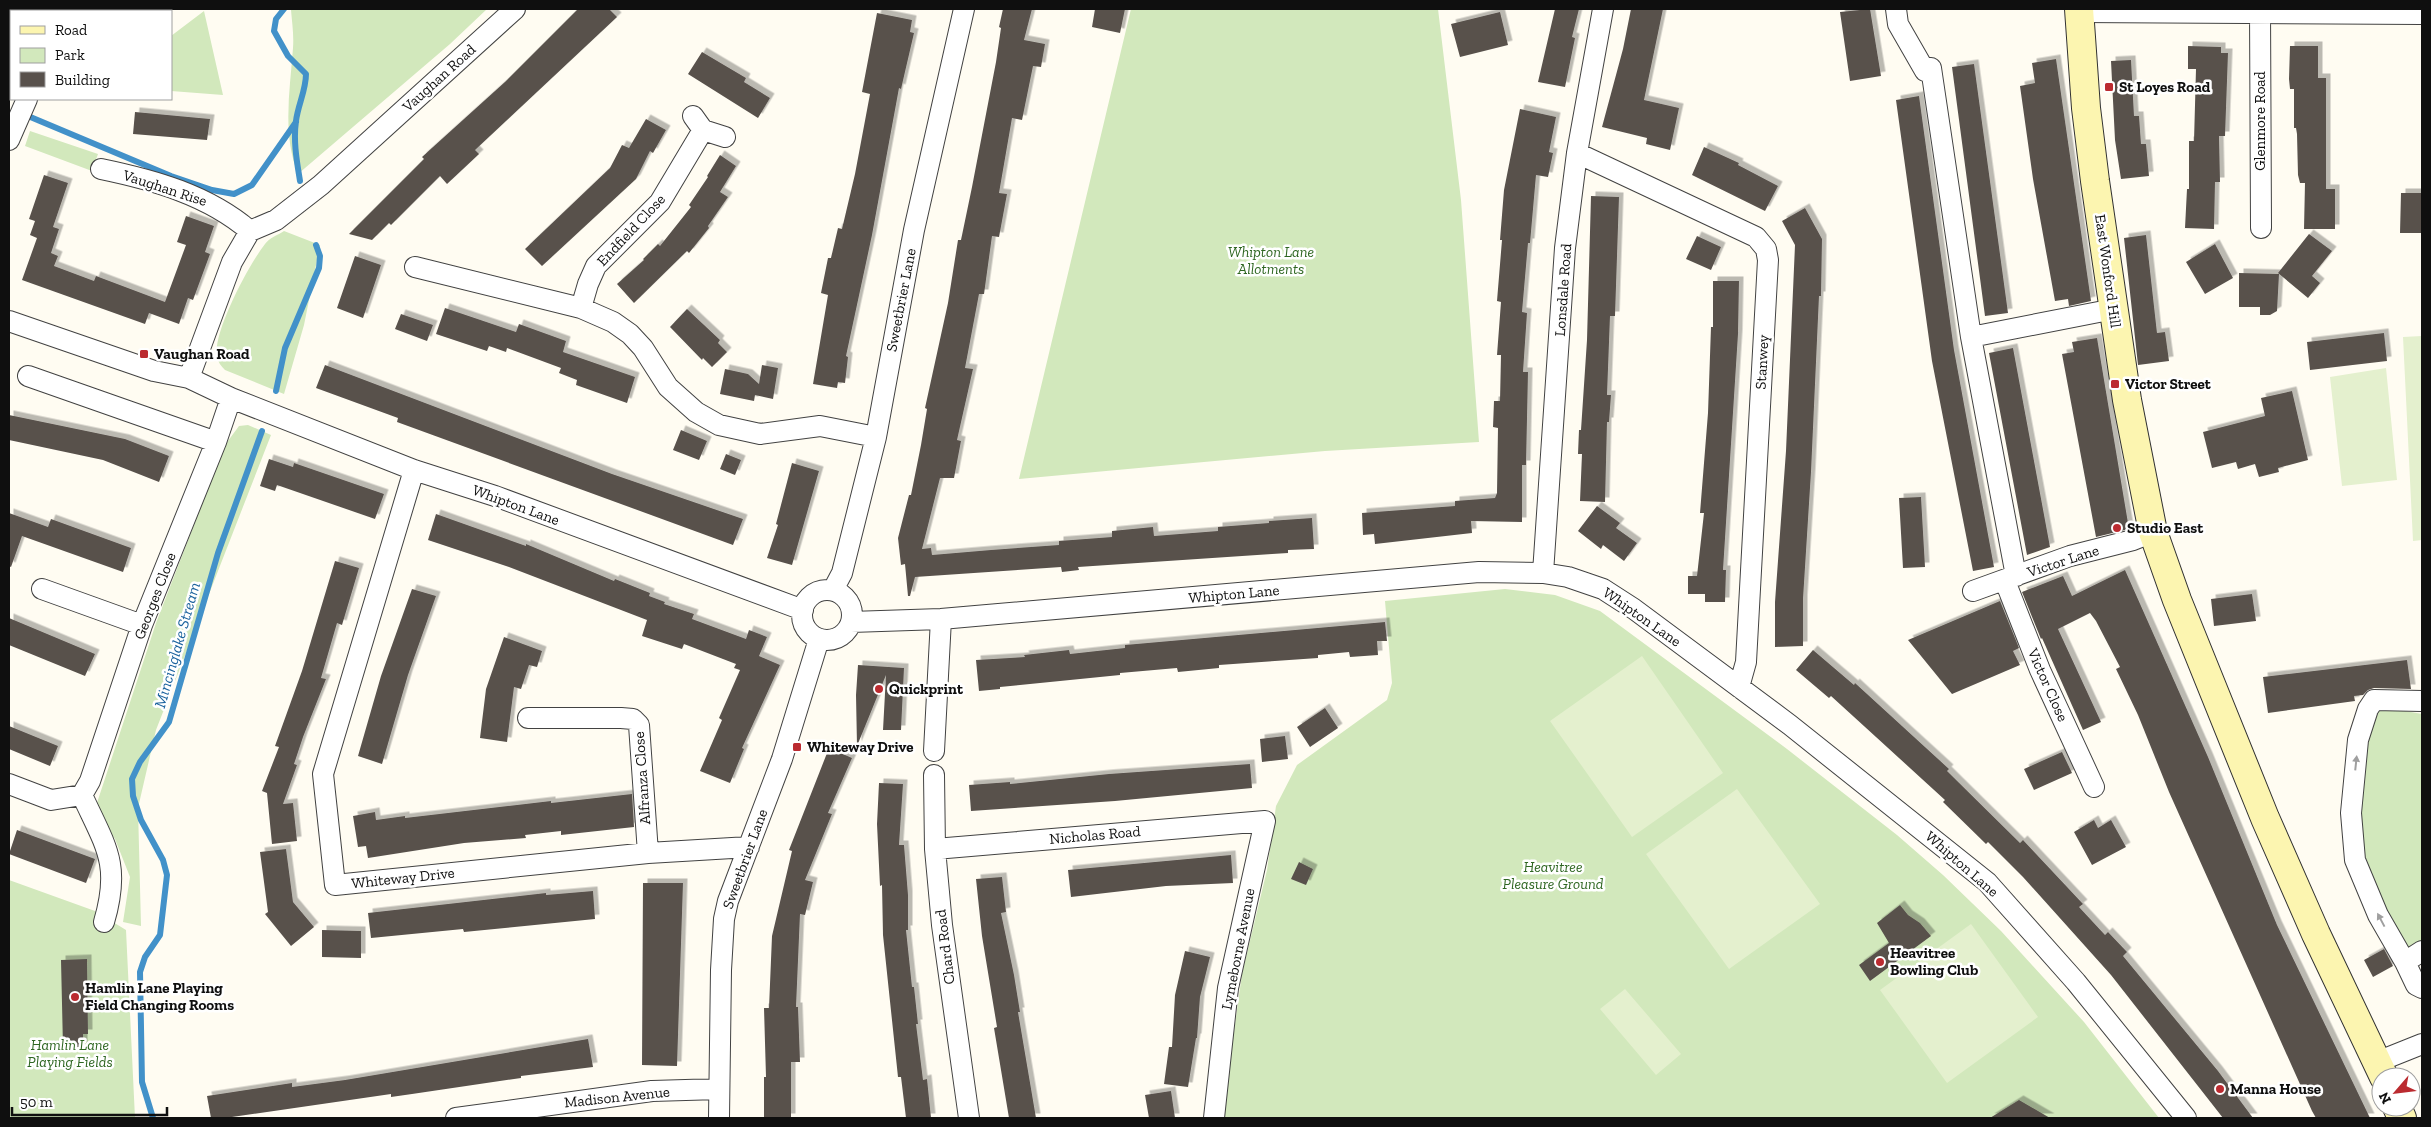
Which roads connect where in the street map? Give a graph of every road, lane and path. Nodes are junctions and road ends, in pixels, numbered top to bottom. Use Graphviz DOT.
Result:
graph roads {
  1 [pos="515,9"];
  2 [pos="964,9"];
  3 [pos="1603,9"];
  4 [pos="1896,9"];
  5 [pos="2079,11"];
  6 [pos="2260,11"];
  7 [pos="2422,14"];
  8 [pos="26,100"];
  9 [pos="725,137"];
  10 [pos="9,138"];
  11 [pos="1577,153"];
  12 [pos="101,169"];
  13 [pos="2260,228"];
  14 [pos="250,231"];
  15 [pos="415,267"];
  16 [pos="581,308"];
  17 [pos="2114,310"];
  18 [pos="9,321"];
  19 [pos="1971,337"];
  20 [pos="28,376"];
  21 [pos="189,378"];
  22 [pos="231,398"];
  23 [pos="876,437"];
  24 [pos="216,442"];
  25 [pos="414,470"];
  26 [pos="2153,532"];
  27 [pos="1543,573"];
  28 [pos="2010,579"];
  29 [pos="42,589"];
  30 [pos="833,590"];
  31 [pos="1973,591"];
  32 [pos="802,610"];
  33 [pos="941,619"];
  34 [pos="852,622"];
  35 [pos="142,625"];
  36 [pos="819,638"];
  37 [pos="1739,686"];
  38 [pos="2422,701"];
  39 [pos="528,718"];
  40 [pos="934,751"];
  41 [pos="934,774"];
  42 [pos="9,784"];
  43 [pos="2094,788"];
  44 [pos="82,795"];
  45 [pos="1255,821"];
  46 [pos="749,847"];
  47 [pos="935,850"];
  48 [pos="648,853"];
  49 [pos="104,922"];
  50 [pos="2422,951"];
  51 [pos="2405,962"];
  52 [pos="2422,988"];
  53 [pos="2422,1044"];
  54 [pos="2379,1067"];
  55 [pos="2383,1067"];
  56 [pos="719,1089"];
  57 [pos="456,1118"];
  58 [pos="719,1118"];
  59 [pos="968,1118"];
  60 [pos="1214,1118"];
  61 [pos="2186,1118"];
  1 -- 14 [label="street, Vaughan Road"];
  2 -- 23 [label="street, Sweetbrier Lane"];
  3 -- 11 [label="street, Lonsdale Road"];
  4 -- 19 [label="street"];
  5 -- 6 [label="street"];
  5 -- 17 [label="main road, East Wonford Hill"];
  6 -- 7 [label="street"];
  6 -- 13 [label="street, Glenmore Road"];
  8 -- 10 [label="street"];
  9 -- 16 [label="street, Endfield Close"];
  11 -- 27 [label="street, Lonsdale Road"];
  11 -- 37 [label="street, Stanwey"];
  12 -- 14 [label="street, Vaughan Rise"];
  14 -- 21 [label="street"];
  15 -- 16 [label="street"];
  16 -- 23 [label="street"];
  17 -- 19 [label="street"];
  17 -- 26 [label="main road, East Wonford Hill"];
  18 -- 21 [label="street"];
  19 -- 28 [label="street"];
  20 -- 24 [label="street"];
  21 -- 22 [label="street"];
  22 -- 24 [label="street, Georges Close"];
  22 -- 25 [label="street, Whipton Lane"];
  23 -- 30 [label="street, Sweetbrier Lane"];
  24 -- 35 [label="street, Georges Close"];
  25 -- 32 [label="street, Whipton Lane"];
  25 -- 48 [label="street, Whiteway Drive"];
  26 -- 28 [label="street, Victor Lane"];
  26 -- 54 [label="main road, East Wonford Hill"];
  27 -- 33 [label="street, Whipton Lane"];
  27 -- 37 [label="street, Whipton Lane"];
  28 -- 31 [label="street, Victor Lane"];
  28 -- 43 [label="street, Victor Close"];
  29 -- 35 [label="street"];
  30 -- 32 [label="street"];
  30 -- 34 [label="street"];
  32 -- 36 [label="street"];
  33 -- 34 [label="street, Whipton Lane"];
  33 -- 40 [label="street"];
  34 -- 36 [label="street"];
  35 -- 44 [label="street, Georges Close"];
  36 -- 46 [label="street, Sweetbrier Lane"];
  37 -- 61 [label="street, Whipton Lane"];
  51 -- 38 [label="street, one-way"];
  39 -- 48 [label="street, Alfranza Close"];
  41 -- 47 [label="street, Chard Road"];
  42 -- 44 [label="street"];
  44 -- 49 [label="street"];
  45 -- 47 [label="street, Nicholas Road"];
  45 -- 60 [label="street, Lymeborne Avenue"];
  46 -- 48 [label="street, Whiteway Drive"];
  46 -- 56 [label="street, Sweetbrier Lane"];
  47 -- 59 [label="street, Chard Road"];
  50 -- 51 [label="street"];
  51 -- 52 [label="street"];
  53 -- 55 [label="street"];
  56 -- 57 [label="street, Madison Avenue"];
  56 -- 58 [label="street, Sweetbrier Lane"];
}
